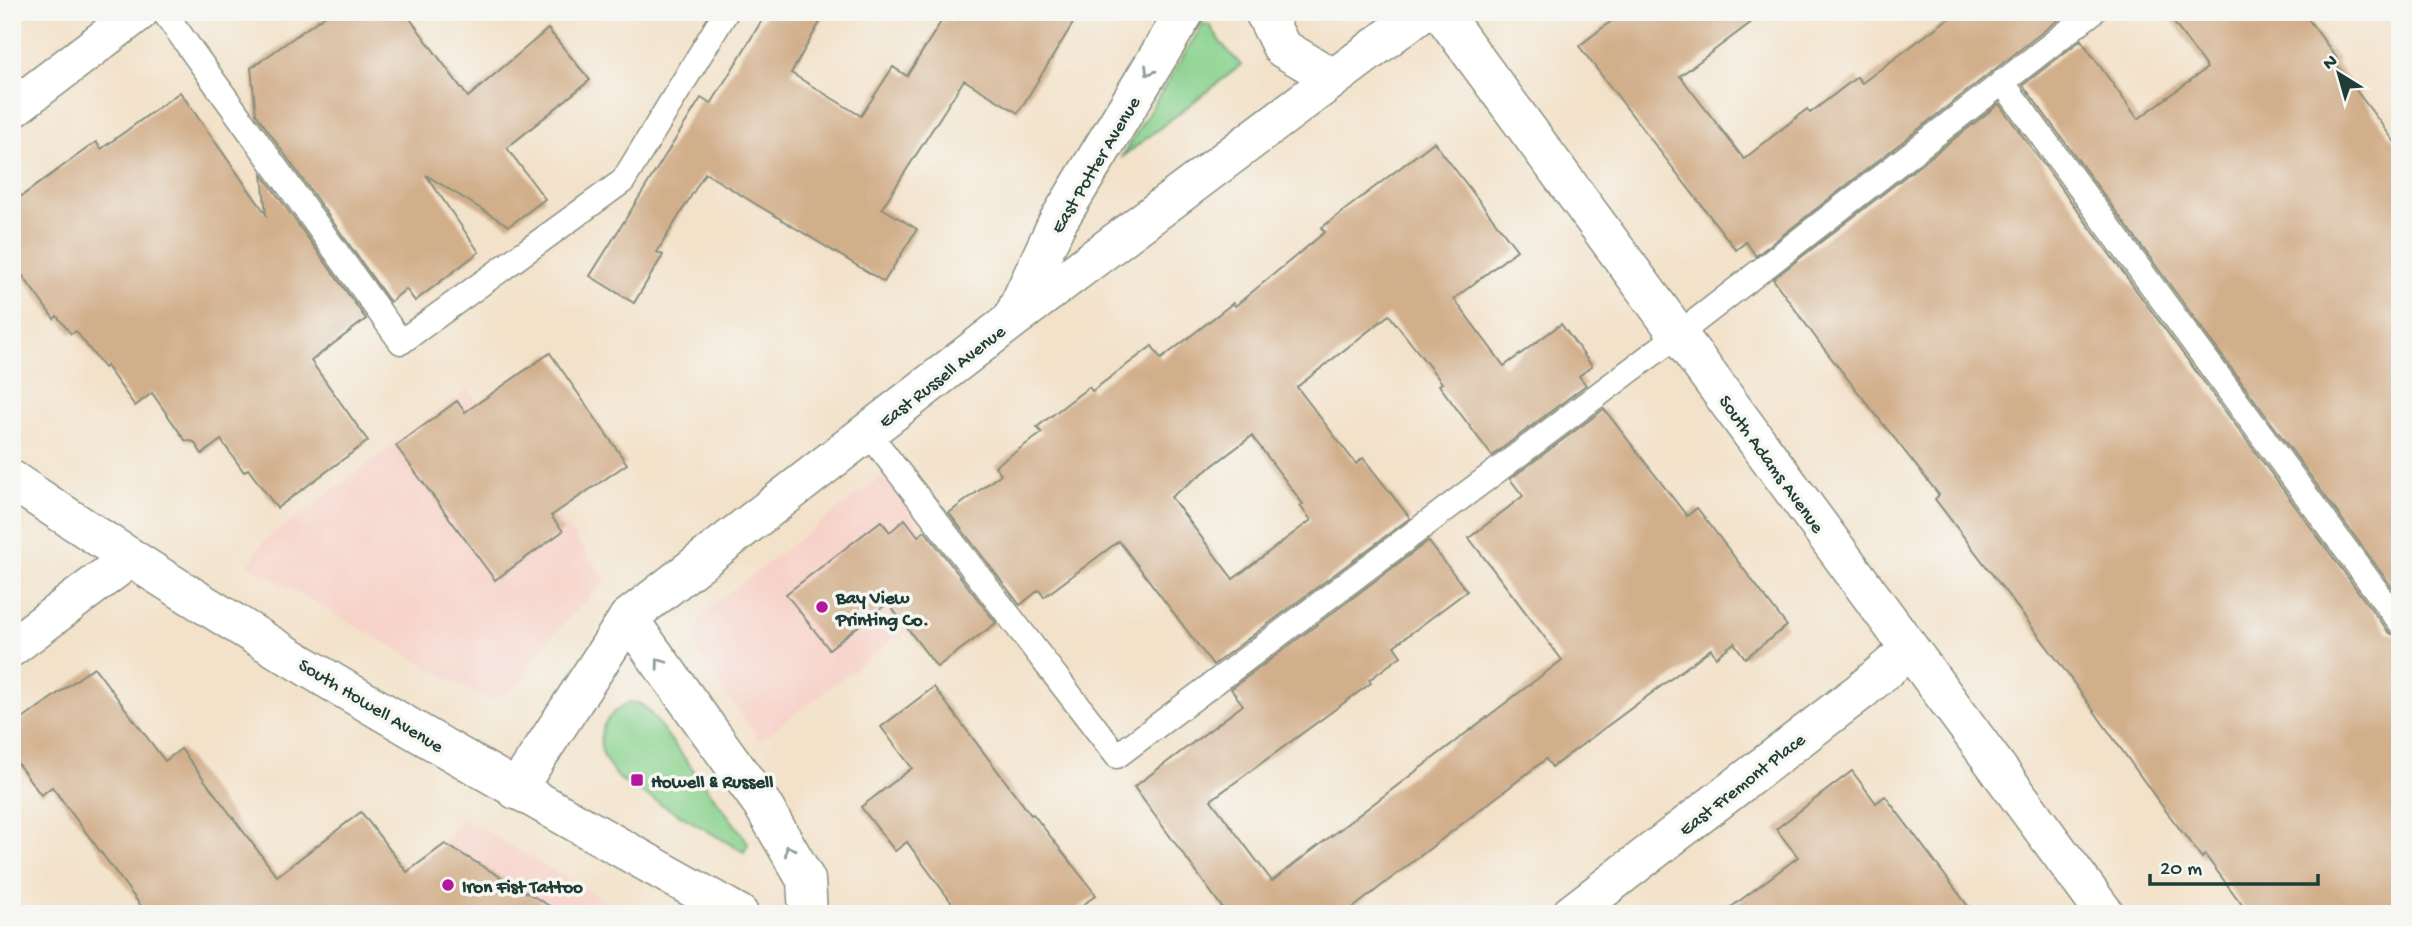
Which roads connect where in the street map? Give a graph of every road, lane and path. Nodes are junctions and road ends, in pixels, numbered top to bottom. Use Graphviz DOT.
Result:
graph roads {
  1 [pos="139,12"];
  2 [pos="164,12"];
  3 [pos="726,12"];
  4 [pos="1185,12"];
  5 [pos="1264,12"];
  6 [pos="1422,12"];
  7 [pos="1441,12"];
  8 [pos="2093,12"];
  9 [pos="1333,78"];
  10 [pos="2003,82"];
  11 [pos="12,109"];
  12 [pos="1012,320"];
  13 [pos="1679,334"];
  14 [pos="867,431"];
  15 [pos="12,480"];
  16 [pos="129,559"];
  17 [pos="628,618"];
  18 [pos="2400,623"];
  19 [pos="12,647"];
  20 [pos="1909,650"];
  21 [pos="516,790"];
  22 [pos="1613,901"];
  23 [pos="739,914"];
  24 [pos="808,914"];
  25 [pos="1571,914"];
  26 [pos="2105,914"];
  1 -- 11 [label="street"];
  2 -- 3 [label="lane"];
  4 -- 12 [label="street, East Potter Avenue, one-way"];
  5 -- 9 [label="street"];
  6 -- 9 [label="street, East Russell Avenue"];
  7 -- 13 [label="street, South Adams Avenue"];
  8 -- 10 [label="lane"];
  9 -- 12 [label="street, East Russell Avenue"];
  10 -- 13 [label="lane"];
  10 -- 18 [label="lane"];
  12 -- 14 [label="street, East Russell Avenue"];
  13 -- 14 [label="lane"];
  13 -- 20 [label="street, South Adams Avenue"];
  14 -- 17 [label="street, East Russell Avenue"];
  15 -- 16 [label="street, South Howell Avenue"];
  16 -- 19 [label="street"];
  16 -- 21 [label="street, South Howell Avenue"];
  17 -- 21 [label="street, East Russell Avenue"];
  24 -- 17 [label="street, one-way"];
  20 -- 22 [label="street, East Fremont Place"];
  20 -- 26 [label="street, South Adams Avenue"];
  21 -- 23 [label="street, South Howell Avenue"];
  22 -- 25 [label="street, East Fremont Place"];
}
